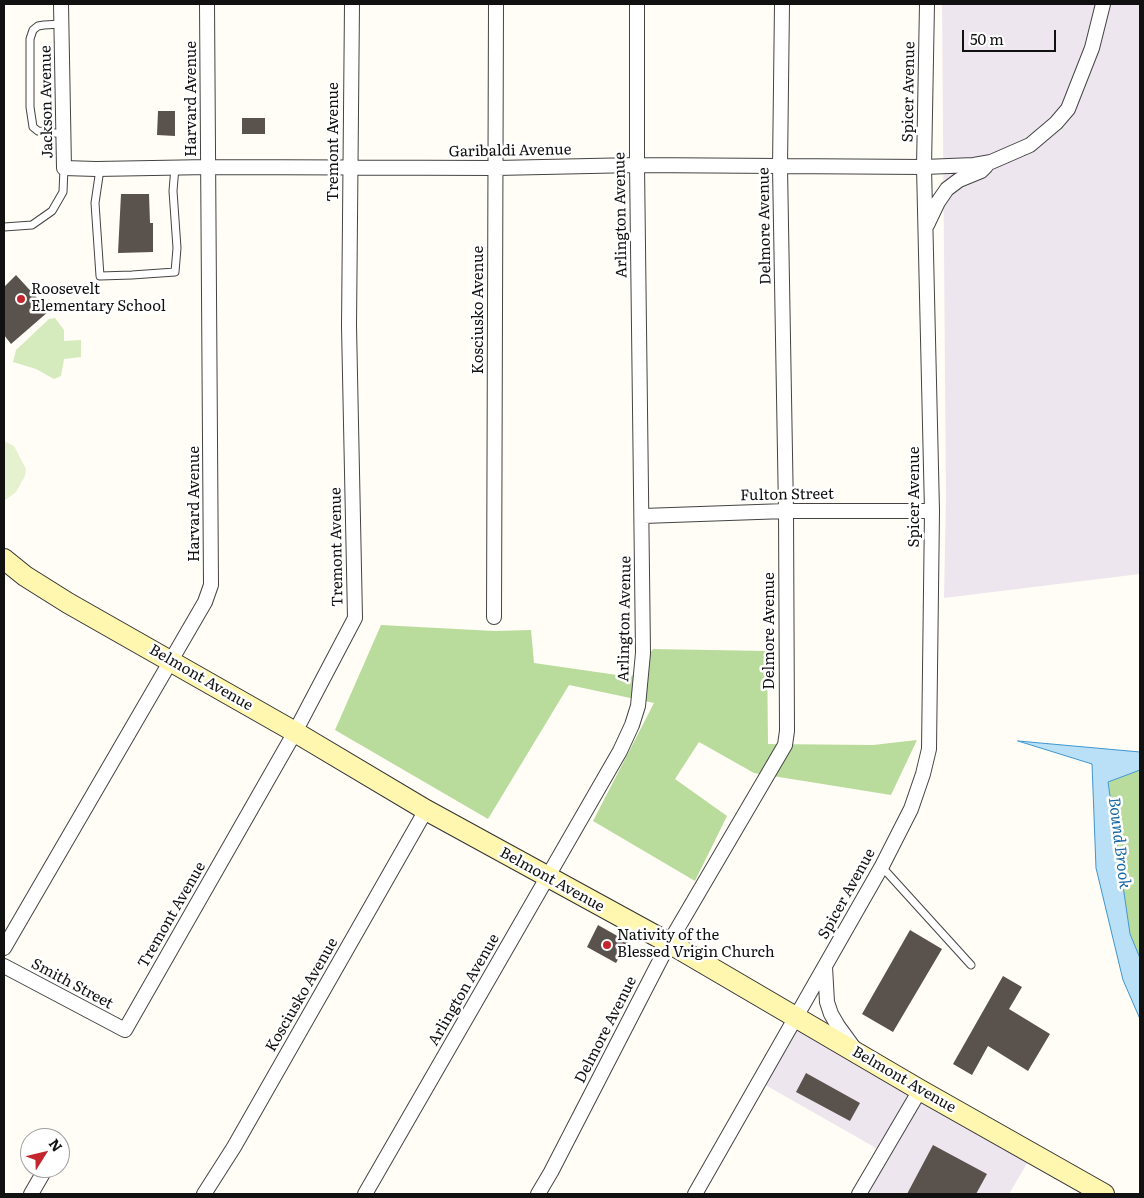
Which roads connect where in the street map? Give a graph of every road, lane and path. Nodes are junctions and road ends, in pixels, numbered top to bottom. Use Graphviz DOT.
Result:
graph roads {
  1 [pos="61,4"];
  2 [pos="207,4"];
  3 [pos="352,4"];
  4 [pos="496,4"];
  5 [pos="637,4"];
  6 [pos="782,4"];
  7 [pos="927,4"];
  8 [pos="1103,4"];
  9 [pos="61,24"];
  10 [pos="64,134"];
  11 [pos="990,162"];
  12 [pos="637,165"];
  13 [pos="175,167"];
  14 [pos="209,167"];
  15 [pos="350,167"];
  16 [pos="780,167"];
  17 [pos="924,167"];
  18 [pos="64,168"];
  19 [pos="496,168"];
  20 [pos="98,169"];
  21 [pos="4,227"];
  22 [pos="926,228"];
  23 [pos="786,510"];
  24 [pos="932,511"];
  25 [pos="643,516"];
  26 [pos="4,559"];
  27 [pos="494,617"];
  28 [pos="170,661"];
  29 [pos="295,732"];
  30 [pos="426,810"];
  31 [pos="882,866"];
  32 [pos="547,878"];
  33 [pos="669,943"];
  34 [pos="4,948"];
  35 [pos="971,965"];
  36 [pos="4,966"];
  37 [pos="825,966"];
  38 [pos="796,1018"];
  39 [pos="125,1030"];
  40 [pos="859,1055"];
  41 [pos="920,1090"];
  42 [pos="41,1178"];
  43 [pos="32,1194"];
  44 [pos="204,1194"];
  45 [pos="365,1194"];
  46 [pos="538,1194"];
  47 [pos="695,1194"];
  48 [pos="859,1194"];
  49 [pos="1104,1194"];
  1 -- 9 [label="street, Jackson Avenue"];
  2 -- 14 [label="street, Harvard Avenue"];
  3 -- 15 [label="street, Tremont Avenue"];
  4 -- 19 [label="street, Kosciusko Avenue"];
  5 -- 12 [label="street, Arlington Avenue"];
  6 -- 16 [label="street, Delmore Avenue"];
  7 -- 17 [label="street, Spicer Avenue"];
  8 -- 11 [label="street"];
  9 -- 10 [label="street, Jackson Avenue"];
  9 -- 10 [label="lane"];
  10 -- 18 [label="street, Jackson Avenue"];
  11 -- 17 [label="street, Garibaldi Avenue"];
  11 -- 22 [label="street"];
  12 -- 16 [label="street, Garibaldi Avenue"];
  12 -- 19 [label="street, Garibaldi Avenue"];
  12 -- 25 [label="street, Arlington Avenue"];
  13 -- 14 [label="street, Garibaldi Avenue"];
  13 -- 20 [label="street, Garibaldi Avenue"];
  13 -- 20 [label="lane"];
  14 -- 15 [label="street, Garibaldi Avenue"];
  14 -- 28 [label="street, Harvard Avenue"];
  15 -- 19 [label="street, Garibaldi Avenue"];
  15 -- 29 [label="street, Tremont Avenue"];
  16 -- 17 [label="street, Garibaldi Avenue"];
  16 -- 23 [label="street, Delmore Avenue"];
  17 -- 22 [label="street, Spicer Avenue"];
  18 -- 20 [label="street, Jackson Avenue"];
  18 -- 21 [label="lane"];
  19 -- 27 [label="street, Kosciusko Avenue"];
  22 -- 24 [label="street, Spicer Avenue"];
  23 -- 24 [label="street, Fulton Street"];
  23 -- 25 [label="street, Fulton Street"];
  23 -- 33 [label="street, Delmore Avenue"];
  24 -- 31 [label="street, Spicer Avenue"];
  25 -- 32 [label="street, Arlington Avenue"];
  26 -- 28 [label="street, Belmont Avenue"];
  28 -- 29 [label="street, Belmont Avenue"];
  28 -- 34 [label="street, Harvard Avenue"];
  29 -- 30 [label="street, Belmont Avenue"];
  29 -- 39 [label="street, Tremont Avenue"];
  30 -- 32 [label="street, Belmont Avenue"];
  30 -- 44 [label="street, Kosciusko Avenue"];
  31 -- 35 [label="lane"];
  31 -- 37 [label="street, Spicer Avenue"];
  32 -- 33 [label="street, Belmont Avenue"];
  32 -- 45 [label="street, Arlington Avenue"];
  33 -- 38 [label="street, Belmont Avenue"];
  33 -- 46 [label="street, Delmore Avenue"];
  36 -- 39 [label="street, Smith Street"];
  37 -- 38 [label="street, Spicer Avenue"];
  37 -- 40 [label="street"];
  38 -- 40 [label="street, Belmont Avenue"];
  38 -- 47 [label="street, Spicer Avenue"];
  40 -- 41 [label="street, Belmont Avenue"];
  41 -- 48 [label="street"];
  41 -- 49 [label="street, Belmont Avenue"];
  42 -- 43 [label="street"];
}
